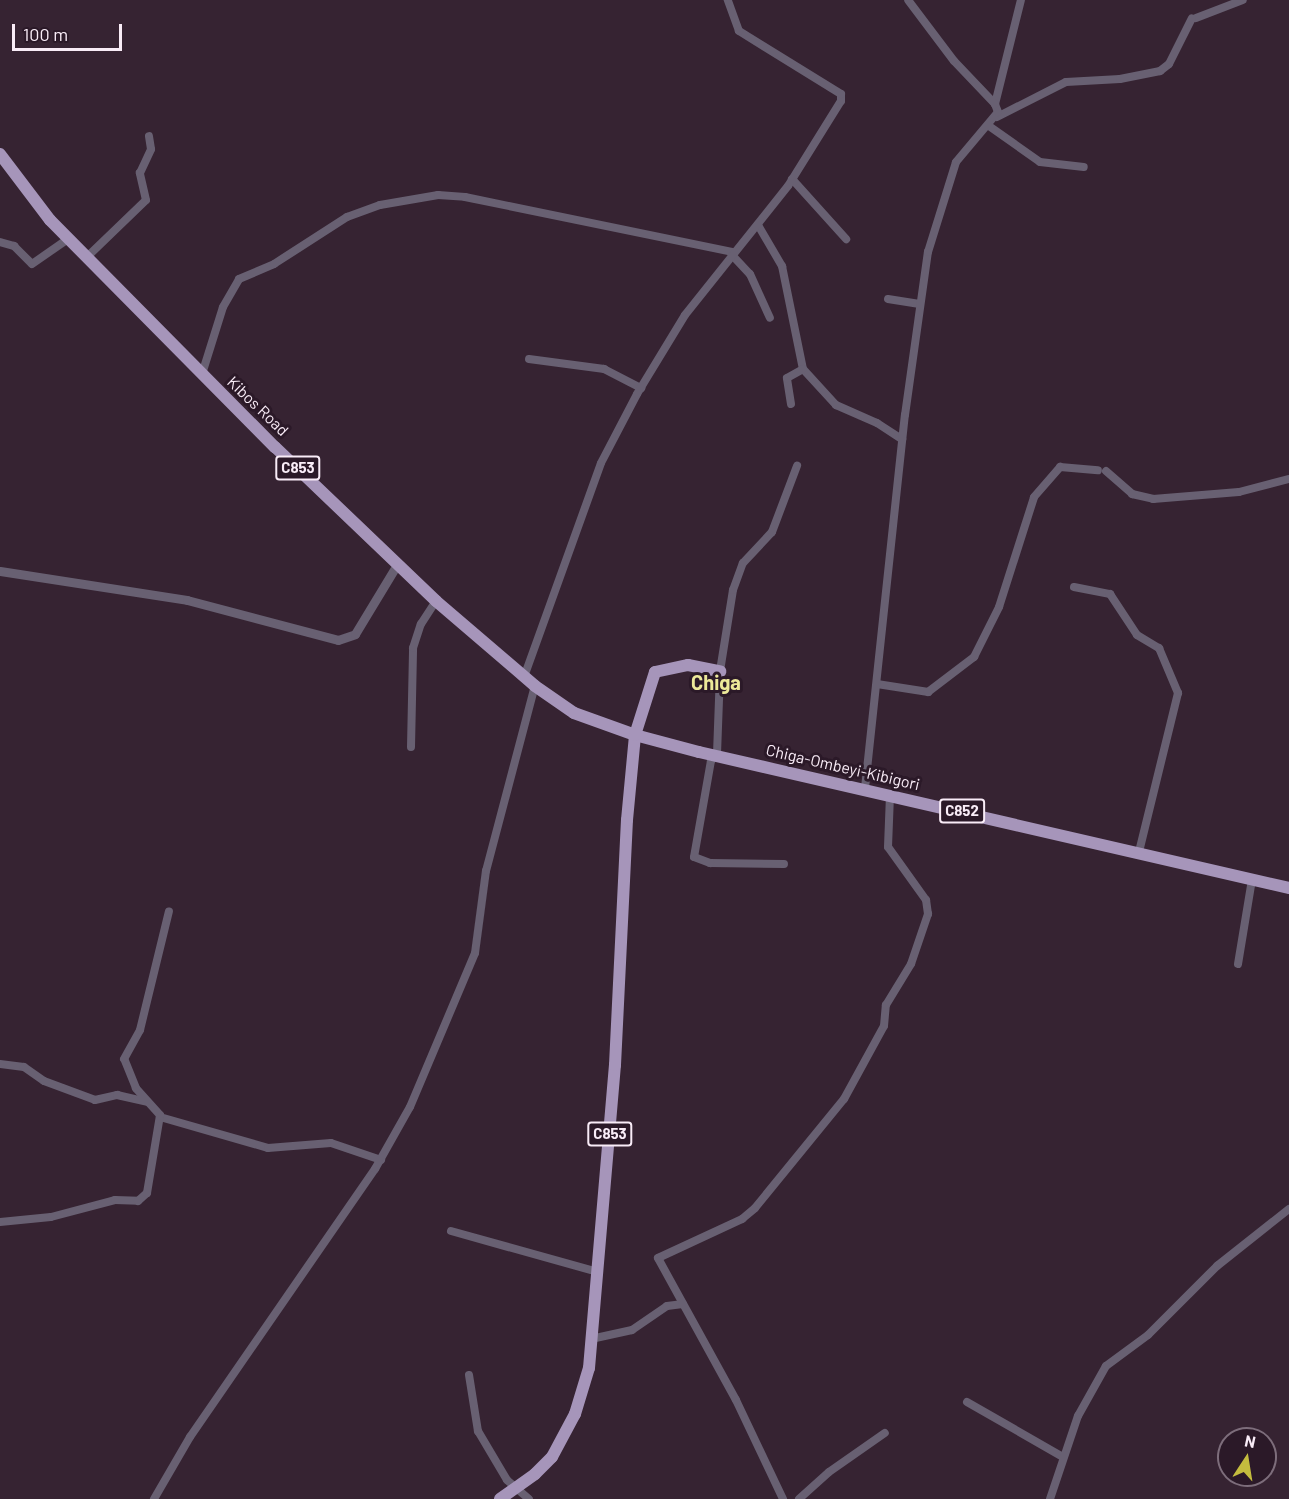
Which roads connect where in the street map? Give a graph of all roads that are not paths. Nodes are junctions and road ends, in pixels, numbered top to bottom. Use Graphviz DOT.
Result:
graph roads {
  1 [pos="728,0"];
  2 [pos="908,0"];
  3 [pos="1021,0"];
  4 [pos="1243,0"];
  5 [pos="995,104"];
  6 [pos="997,117"];
  7 [pos="989,126"];
  8 [pos="149,136"];
  9 [pos="0,154"];
  10 [pos="1084,167"];
  11 [pos="792,179"];
  12 [pos="758,225"];
  13 [pos="68,239"];
  14 [pos="846,239"];
  15 [pos="0,242"];
  16 [pos="733,254"];
  17 [pos="86,258"];
  18 [pos="888,299"];
  19 [pos="920,304"];
  20 [pos="770,318"];
  21 [pos="529,359"];
  22 [pos="803,369"];
  23 [pos="202,374"];
  24 [pos="641,388"];
  25 [pos="791,404"];
  26 [pos="902,439"];
  27 [pos="797,466"];
  28 [pos="1289,479"];
  29 [pos="398,563"];
  30 [pos="0,571"];
  31 [pos="1074,587"];
  32 [pos="436,601"];
  33 [pos="720,671"];
  34 [pos="524,677"];
  35 [pos="877,684"];
  36 [pos="535,686"];
  37 [pos="635,735"];
  38 [pos="411,747"];
  39 [pos="716,755"];
  40 [pos="864,788"];
  41 [pos="890,794"];
  42 [pos="1139,852"];
  43 [pos="784,864"];
  44 [pos="1252,879"];
  45 [pos="1289,888"];
  46 [pos="168,911"];
  47 [pos="1238,964"];
  48 [pos="0,1064"];
  49 [pos="147,1102"];
  50 [pos="160,1117"];
  51 [pos="381,1160"];
  52 [pos="1289,1209"];
  53 [pos="0,1221"];
  54 [pos="451,1231"];
  55 [pos="598,1272"];
  56 [pos="683,1304"];
  57 [pos="591,1339"];
  58 [pos="469,1375"];
  59 [pos="967,1402"];
  60 [pos="885,1434"];
  61 [pos="1063,1457"];
  62 [pos="518,1487"];
  63 [pos="154,1499"];
  64 [pos="500,1499"];
  65 [pos="529,1499"];
  66 [pos="783,1499"];
  67 [pos="799,1499"];
  68 [pos="1050,1499"];
  1 -- 11 [label="street"];
  2 -- 5 [label="street"];
  3 -- 5 [label="street"];
  4 -- 6 [label="street"];
  5 -- 6 [label="street"];
  6 -- 7 [label="street"];
  7 -- 10 [label="street"];
  7 -- 19 [label="street"];
  8 -- 17 [label="street"];
  9 -- 13 [label="main road, Kibos Road / C853"];
  11 -- 12 [label="street"];
  11 -- 14 [label="street"];
  12 -- 16 [label="street"];
  12 -- 22 [label="street"];
  13 -- 15 [label="street"];
  13 -- 17 [label="main road, Kibos Road / C853"];
  16 -- 20 [label="street"];
  16 -- 23 [label="street"];
  16 -- 24 [label="street"];
  17 -- 23 [label="main road, Kibos Road / C853"];
  18 -- 19 [label="street"];
  19 -- 26 [label="street"];
  21 -- 24 [label="street"];
  22 -- 25 [label="street"];
  22 -- 26 [label="street"];
  23 -- 29 [label="main road, Kibos Road / C853"];
  24 -- 34 [label="street"];
  26 -- 35 [label="street"];
  27 -- 33 [label="street"];
  28 -- 35 [label="street"];
  29 -- 30 [label="street"];
  29 -- 32 [label="main road, Kibos Road / C853"];
  31 -- 42 [label="street"];
  32 -- 34 [label="main road, Kibos Road / C853"];
  32 -- 38 [label="street"];
  33 -- 37 [label="main road"];
  33 -- 39 [label="street"];
  34 -- 36 [label="main road, Kibos Road / C853"];
  35 -- 40 [label="street"];
  36 -- 37 [label="main road, Kibos Road / C853"];
  36 -- 51 [label="street"];
  37 -- 39 [label="main road, Chiga-Ombeyi-Kibigori / C852"];
  37 -- 55 [label="main road, C853"];
  39 -- 40 [label="main road, Chiga-Ombeyi-Kibigori / C852"];
  39 -- 43 [label="street"];
  40 -- 41 [label="main road, Chiga-Ombeyi-Kibigori / C852"];
  41 -- 42 [label="main road, Chiga-Ombeyi-Kibigori / C852"];
  41 -- 56 [label="street"];
  42 -- 44 [label="main road, Chiga-Ombeyi-Kibigori / C852"];
  44 -- 45 [label="main road, Chiga-Ombeyi-Kibigori / C852"];
  44 -- 47 [label="street"];
  46 -- 49 [label="street"];
  48 -- 49 [label="street"];
  49 -- 50 [label="street"];
  50 -- 51 [label="street"];
  50 -- 53 [label="street"];
  51 -- 63 [label="street"];
  52 -- 61 [label="street"];
  54 -- 55 [label="street"];
  55 -- 57 [label="main road, C853"];
  56 -- 57 [label="street"];
  56 -- 66 [label="street"];
  57 -- 62 [label="main road, C853"];
  58 -- 62 [label="street"];
  59 -- 61 [label="street"];
  60 -- 67 [label="street"];
  61 -- 68 [label="street"];
  62 -- 64 [label="main road, C853"];
  62 -- 65 [label="street"];
}
